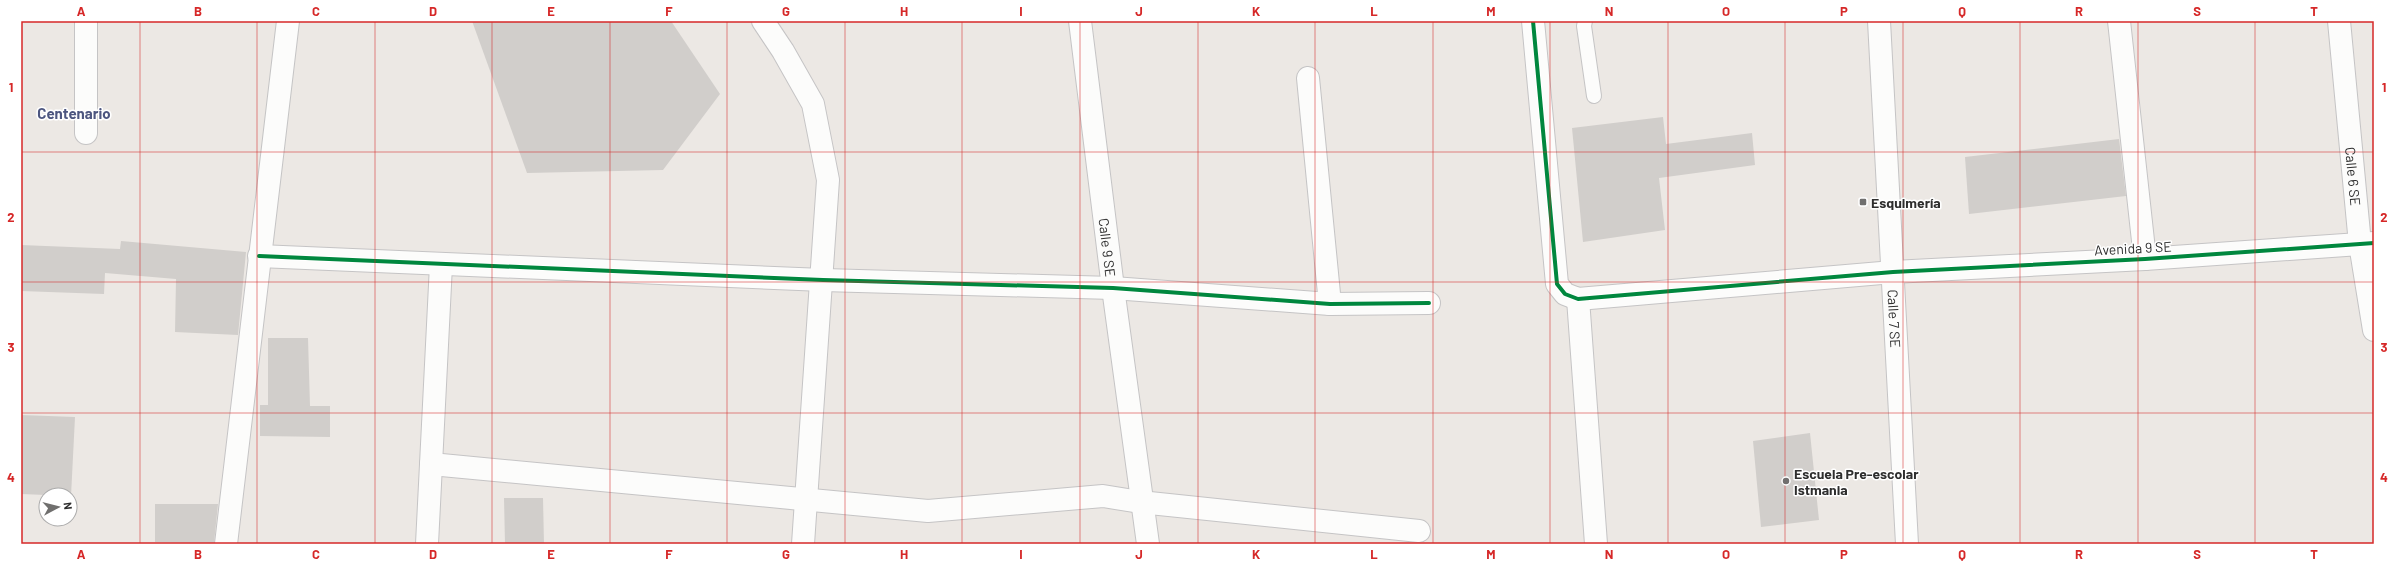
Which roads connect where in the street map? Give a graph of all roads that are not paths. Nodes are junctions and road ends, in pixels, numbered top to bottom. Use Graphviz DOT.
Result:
graph roads {
  1 [pos="86,21"];
  2 [pos="288,21"];
  3 [pos="763,21"];
  4 [pos="1080,21"];
  5 [pos="1533,21"];
  6 [pos="1585,21"];
  7 [pos="1879,21"];
  8 [pos="2119,21"];
  9 [pos="2339,21"];
  10 [pos="1308,78"];
  11 [pos="1594,96"];
  12 [pos="86,133"];
  13 [pos="2367,244"];
  14 [pos="260,256"];
  15 [pos="2145,259"];
  16 [pos="441,265"];
  17 [pos="1893,272"];
  18 [pos="823,280"];
  19 [pos="1113,288"];
  20 [pos="1578,299"];
  21 [pos="1429,303"];
  22 [pos="1330,304"];
  23 [pos="2374,330"];
  24 [pos="431,464"];
  25 [pos="806,501"];
  26 [pos="1140,502"];
  27 [pos="1419,531"];
  28 [pos="226,544"];
  29 [pos="427,544"];
  30 [pos="803,544"];
  31 [pos="1148,544"];
  32 [pos="1596,544"];
  33 [pos="1907,544"];
  1 -- 12 [label="street"];
  2 -- 14 [label="street"];
  3 -- 18 [label="street"];
  4 -- 19 [label="street, Calle 9 SE"];
  5 -- 20 [label="street"];
  6 -- 11 [label="lane"];
  7 -- 17 [label="street, Calle 7 SE"];
  8 -- 15 [label="street"];
  9 -- 13 [label="street, Calle 6 SE"];
  10 -- 22 [label="street"];
  13 -- 15 [label="street, Avenida 9 SE"];
  13 -- 23 [label="street, Calle 6 SE"];
  14 -- 16 [label="street"];
  14 -- 28 [label="street"];
  15 -- 17 [label="street, Avenida 9 SE"];
  16 -- 18 [label="street"];
  16 -- 24 [label="street"];
  17 -- 20 [label="street, Avenida 9 SE"];
  17 -- 33 [label="street, Calle 7 SE"];
  18 -- 19 [label="street"];
  18 -- 25 [label="street"];
  19 -- 22 [label="street"];
  19 -- 26 [label="street, Calle 9 SE"];
  20 -- 32 [label="street"];
  21 -- 22 [label="street"];
  24 -- 25 [label="street"];
  24 -- 29 [label="street"];
  25 -- 26 [label="street"];
  25 -- 30 [label="street"];
  26 -- 27 [label="street"];
  26 -- 31 [label="street, Calle 9 SE"];
}
